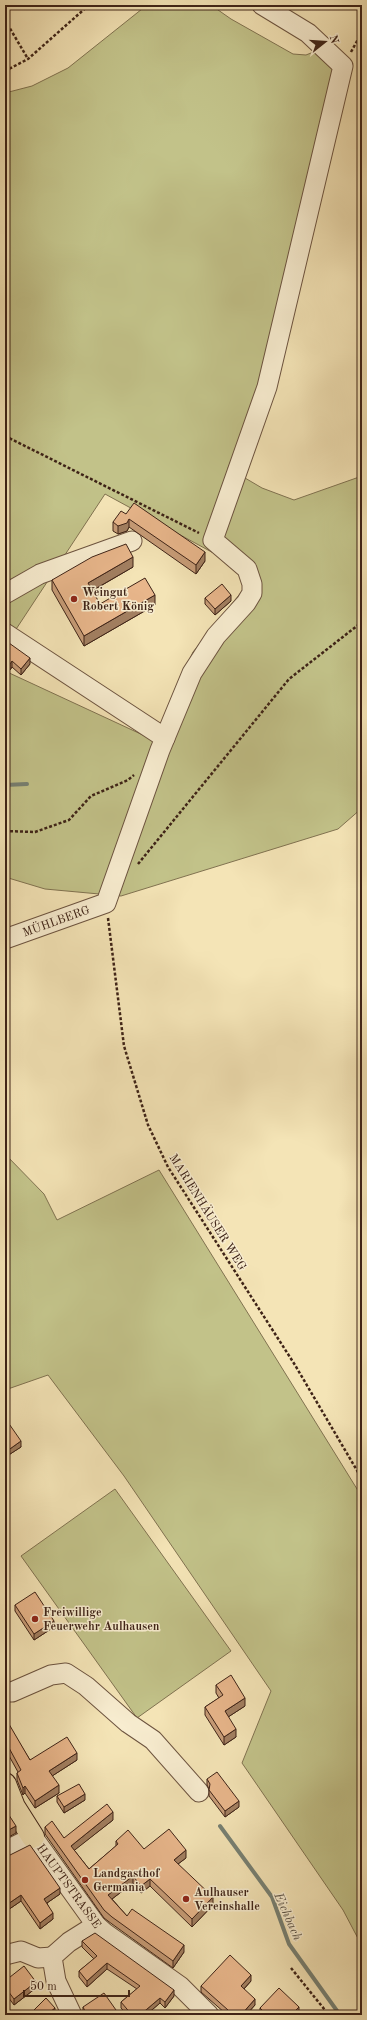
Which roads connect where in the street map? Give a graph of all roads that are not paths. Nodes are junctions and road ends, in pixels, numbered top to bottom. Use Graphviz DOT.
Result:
graph roads {
  1 [pos="262,5"];
  2 [pos="132,541"];
  3 [pos="5,594"];
  4 [pos="5,633"];
  5 [pos="165,738"];
  6 [pos="5,939"];
  7 [pos="5,1692"];
  8 [pos="5,1784"];
  9 [pos="199,1792"];
  10 [pos="33,1836"];
  11 [pos="5,1851"];
  12 [pos="96,1925"];
  13 [pos="5,1955"];
  14 [pos="52,1957"];
  15 [pos="72,2015"];
  16 [pos="209,2015"];
  1 -- 5 [label="street"];
  2 -- 3 [label="street"];
  4 -- 5 [label="street"];
  5 -- 6 [label="street, MÜHLBERG"];
  7 -- 9 [label="street"];
  8 -- 10 [label="main road, HAUPTSTRASSE"];
  10 -- 11 [label="street"];
  10 -- 12 [label="street, HAUPTSTRASSE"];
  12 -- 14 [label="street"];
  12 -- 16 [label="street, HAUPTSTRASSE"];
  13 -- 14 [label="street"];
  14 -- 15 [label="street"];
}
